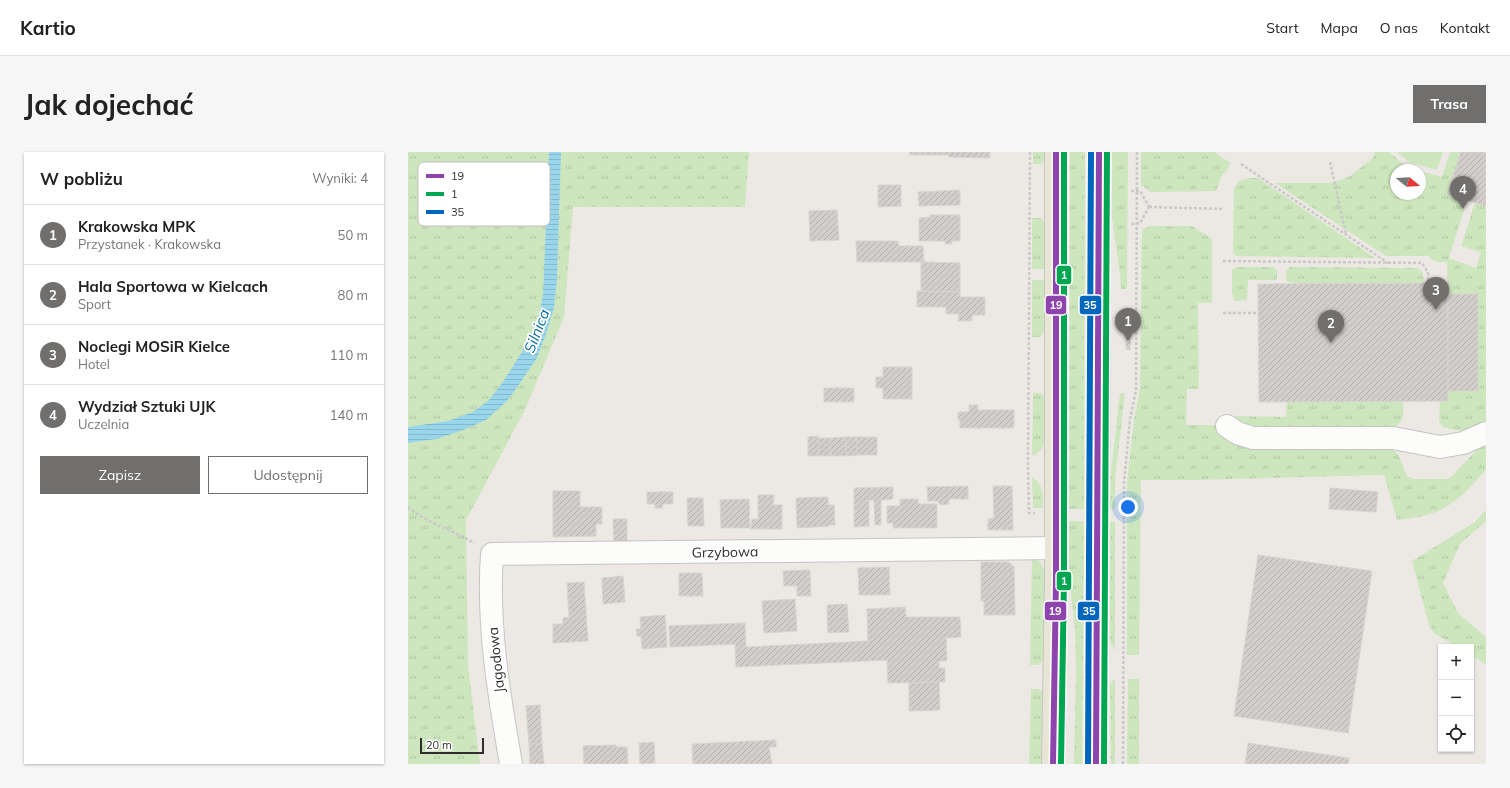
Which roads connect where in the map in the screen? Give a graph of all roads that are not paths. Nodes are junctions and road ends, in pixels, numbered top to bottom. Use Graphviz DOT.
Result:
graph roads {
  1 [pos="1056,152"];
  2 [pos="1098,152"];
  3 [pos="1227,426"];
  4 [pos="1486,433"];
  5 [pos="1056,548"];
  6 [pos="492,554"];
  7 [pos="511,764"];
  8 [pos="1053,764"];
  9 [pos="1096,764"];
  1 -- 5 [label="main road"];
  2 -- 9 [label="main road"];
  3 -- 4 [label="street"];
  5 -- 6 [label="street, Grzybowa"];
  5 -- 8 [label="main road"];
  6 -- 7 [label="street, Jagodowa"];
}
